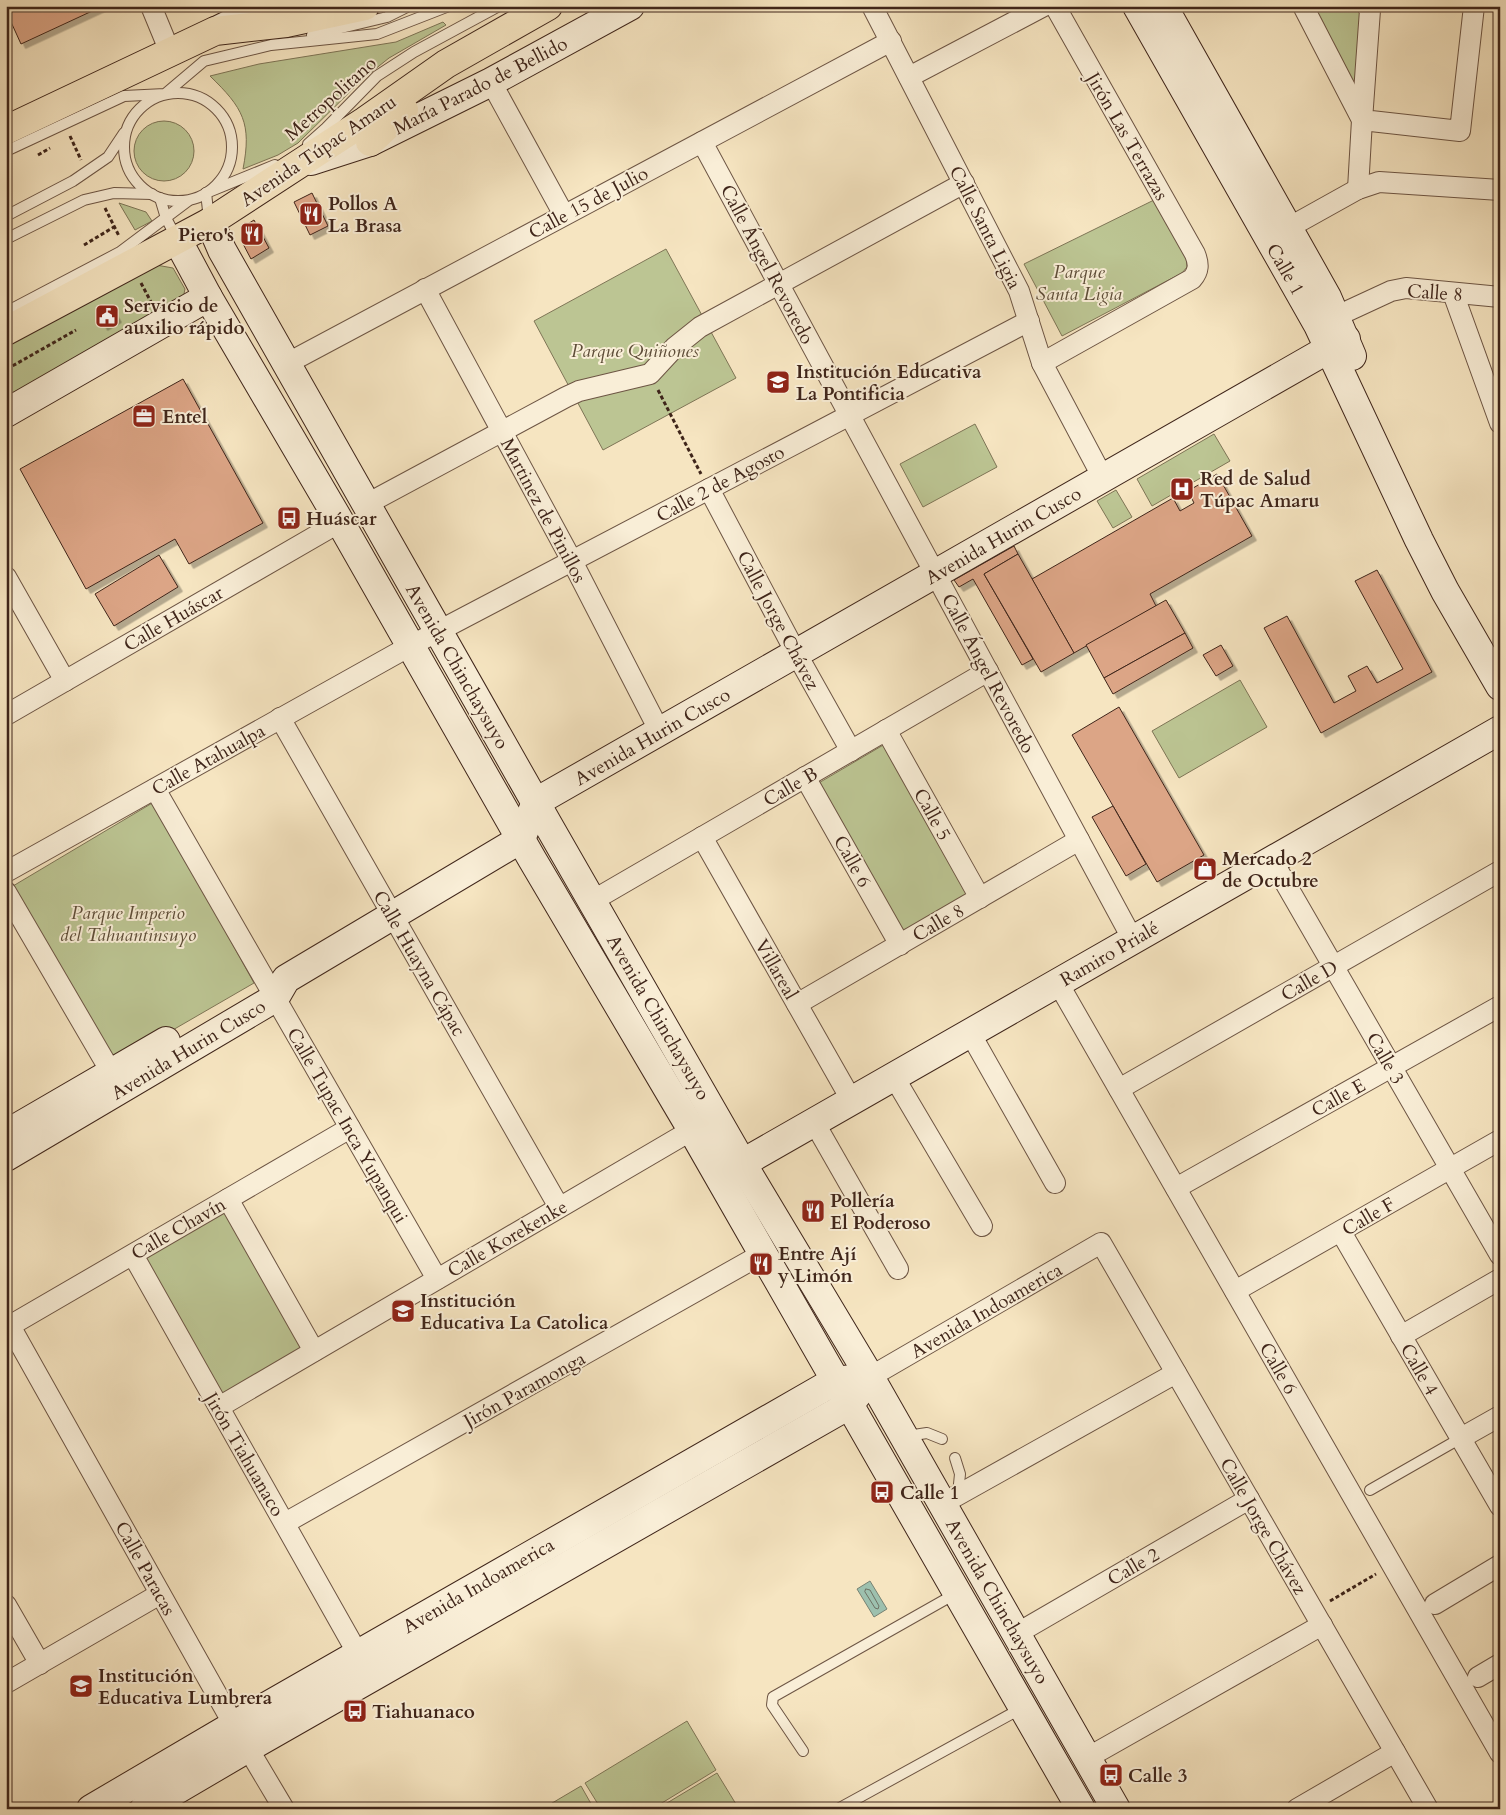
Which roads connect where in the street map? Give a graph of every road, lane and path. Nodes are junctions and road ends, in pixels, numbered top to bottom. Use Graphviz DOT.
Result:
graph roads {
  1 [pos="152,6"];
  2 [pos="266,6"];
  3 [pos="364,6"];
  4 [pos="409,6"];
  5 [pos="449,6"];
  6 [pos="499,6"];
  7 [pos="548,6"];
  8 [pos="630,6"];
  9 [pos="872,6"];
  10 [pos="1044,6"];
  11 [pos="1055,6"];
  12 [pos="1138,6"];
  13 [pos="1163,6"];
  14 [pos="1303,6"];
  15 [pos="1367,6"];
  16 [pos="1474,6"];
  17 [pos="215,31"];
  18 [pos="891,41"];
  19 [pos="271,45"];
  20 [pos="170,52"];
  21 [pos="446,64"];
  22 [pos="909,77"];
  23 [pos="491,82"];
  24 [pos="165,94"];
  25 [pos="1362,120"];
  26 [pos="64,123"];
  27 [pos="128,128"];
  28 [pos="6,130"];
  29 [pos="370,142"];
  30 [pos="702,142"];
  31 [pos="6,152"];
  32 [pos="295,158"];
  33 [pos="87,172"];
  34 [pos="268,183"];
  35 [pos="964,183"];
  36 [pos="1358,189"];
  37 [pos="1500,190"];
  38 [pos="206,193"];
  39 [pos="99,196"];
  40 [pos="156,196"];
  41 [pos="189,200"];
  42 [pos="6,216"];
  43 [pos="564,216"];
  44 [pos="210,222"];
  45 [pos="114,227"];
  46 [pos="1288,228"];
  47 [pos="172,229"];
  48 [pos="6,239"];
  49 [pos="84,245"];
  50 [pos="128,256"];
  51 [pos="778,283"];
  52 [pos="425,290"];
  53 [pos="1453,293"];
  54 [pos="208,297"];
  55 [pos="1500,297"];
  56 [pos="6,312"];
  57 [pos="1030,321"];
  58 [pos="162,324"];
  59 [pos="76,330"];
  60 [pos="6,331"];
  61 [pos="1333,332"];
  62 [pos="1042,363"];
  63 [pos="286,364"];
  64 [pos="250,367"];
  65 [pos="7,369"];
  66 [pos="650,374"];
  67 [pos="306,399"];
  68 [pos="1496,404"];
  69 [pos="6,413"];
  70 [pos="850,416"];
  71 [pos="1500,423"];
  72 [pos="502,432"];
  73 [pos="1103,478"];
  74 [pos="709,489"];
  75 [pos="365,505"];
  76 [pos="340,522"];
  77 [pos="572,561"];
  78 [pos="935,574"];
  79 [pos="6,577"];
  80 [pos="439,631"];
  81 [pos="410,646"];
  82 [pos="796,653"];
  83 [pos="988,671"];
  84 [pos="65,681"];
  85 [pos="1500,686"];
  86 [pos="6,714"];
  87 [pos="280,718"];
  88 [pos="886,730"];
  89 [pos="1500,730"];
  90 [pos="660,732"];
  91 [pos="851,751"];
  92 [pos="805,777"];
  93 [pos="155,788"];
  94 [pos="536,802"];
  95 [pos="702,837"];
  96 [pos="521,839"];
  97 [pos="1079,840"];
  98 [pos="1272,860"];
  99 [pos="1500,871"];
  100 [pos="6,872"];
  101 [pos="6,892"];
  102 [pos="980,898"];
  103 [pos="592,901"];
  104 [pos="393,916"];
  105 [pos="1133,940"];
  106 [pos="900,945"];
  107 [pos="1333,966"];
  108 [pos="1058,983"];
  109 [pos="271,991"];
  110 [pos="797,1004"];
  111 [pos="1500,1006"];
  112 [pos="970,1033"];
  113 [pos="1391,1067"];
  114 [pos="111,1072"];
  115 [pos="894,1077"];
  116 [pos="1119,1088"];
  117 [pos="852,1101"];
  118 [pos="814,1122"];
  119 [pos="350,1128"];
  120 [pos="692,1130"];
  121 [pos="6,1134"];
  122 [pos="1500,1140"];
  123 [pos="6,1157"];
  124 [pos="743,1163"];
  125 [pos="1450,1169"];
  126 [pos="719,1177"];
  127 [pos="1055,1183"];
  128 [pos="1176,1188"];
  129 [pos="228,1199"];
  130 [pos="559,1208"];
  131 [pos="982,1226"];
  132 [pos="1341,1232"];
  133 [pos="1101,1243"];
  134 [pos="132,1254"];
  135 [pos="762,1254"];
  136 [pos="1500,1255"];
  137 [pos="898,1269"];
  138 [pos="1500,1278"];
  139 [pos="437,1279"];
  140 [pos="1235,1291"];
  141 [pos="8,1327"];
  142 [pos="1401,1336"];
  143 [pos="314,1351"];
  144 [pos="1176,1373"];
  145 [pos="870,1377"];
  146 [pos="835,1381"];
  147 [pos="849,1406"];
  148 [pos="219,1407"];
  149 [pos="1500,1416"];
  150 [pos="903,1437"];
  151 [pos="1461,1438"];
  152 [pos="942,1439"];
  153 [pos="955,1458"];
  154 [pos="1370,1490"];
  155 [pos="950,1499"];
  156 [pos="1249,1499"];
  157 [pos="1500,1506"];
  158 [pos="285,1523"];
  159 [pos="1392,1564"];
  160 [pos="1500,1565"];
  161 [pos="957,1593"];
  162 [pos="160,1594"];
  163 [pos="1435,1604"];
  164 [pos="6,1606"];
  165 [pos="1318,1618"];
  166 [pos="1016,1634"];
  167 [pos="358,1654"];
  168 [pos="40,1664"];
  169 [pos="1500,1664"];
  170 [pos="1478,1677"];
  171 [pos="6,1683"];
  172 [pos="1023,1707"];
  173 [pos="234,1725"];
  174 [pos="248,1748"];
  175 [pos="803,1752"];
  176 [pos="1395,1752"];
  177 [pos="1500,1752"];
  178 [pos="1087,1758"];
  179 [pos="92,1809"];
  180 [pos="144,1809"];
  181 [pos="284,1809"];
  182 [pos="838,1809"];
  183 [pos="1081,1809"];
  184 [pos="1116,1809"];
  185 [pos="1297,1809"];
  186 [pos="1428,1809"];
  1 -- 20 [label="street"];
  2 -- 17 [label="street"];
  3 -- 17 [label="main road"];
  4 -- 19 [label="lane"];
  5 -- 19 [label="lane, Metropolitano"];
  6 -- 32 [label="lane, Metropolitano"];
  7 -- 21 [label="main road, Avenida Túpac Amaru"];
  8 -- 23 [label="street, María Parado de Bellido"];
  9 -- 18 [label="street, Calle Santa Ligia"];
  10 -- 22 [label="street"];
  11 -- 62 [label="street, Jirón Las Terrazas"];
  12 -- 61 [label="street, Calle 1"];
  13 -- 46 [label="street, Calle 1"];
  14 -- 25 [label="street"];
  15 -- 25 [label="street"];
  16 -- 25 [label="street"];
  17 -- 20 [label="main road"];
  18 -- 22 [label="street, Calle Santa Ligia"];
  18 -- 30 [label="street, Calle 15 de Julio"];
  19 -- 24 [label="lane, Metropolitano"];
  20 -- 28 [label="main road"];
  21 -- 29 [label="main road"];
  21 -- 32 [label="main road, Avenida Túpac Amaru"];
  22 -- 35 [label="street, Calle Santa Ligia"];
  23 -- 29 [label="street, María Parado de Bellido"];
  23 -- 43 [label="street"];
  24 -- 26 [label="lane"];
  24 -- 27 [label="lane"];
  24 -- 38 [label="lane"];
  25 -- 36 [label="street"];
  26 -- 31 [label="lane"];
  26 -- 33 [label="path"];
  27 -- 33 [label="lane"];
  27 -- 40 [label="lane"];
  29 -- 32 [label="street, María Parado de Bellido"];
  30 -- 43 [label="street, Calle 15 de Julio"];
  30 -- 51 [label="street, Calle Ángel Revoredo"];
  32 -- 34 [label="main road, Avenida Túpac Amaru"];
  32 -- 38 [label="lane, Metropolitano"];
  33 -- 42 [label="lane"];
  34 -- 38 [label="lane"];
  34 -- 44 [label="main road, Avenida Túpac Amaru"];
  35 -- 51 [label="street"];
  35 -- 57 [label="street, Calle Santa Ligia"];
  36 -- 37 [label="street"];
  36 -- 46 [label="street"];
  38 -- 41 [label="lane"];
  38 -- 44 [label="lane"];
  39 -- 40 [label="lane"];
  39 -- 45 [label="path"];
  39 -- 48 [label="lane"];
  40 -- 41 [label="lane"];
  40 -- 47 [label="lane"];
  41 -- 47 [label="lane"];
  43 -- 52 [label="street, Calle 15 de Julio"];
  44 -- 47 [label="main road, Avenida Túpac Amaru"];
  44 -- 63 [label="street, Avenida Chinchaysuyo"];
  45 -- 49 [label="path"];
  45 -- 50 [label="path"];
  46 -- 61 [label="street, Calle 1"];
  47 -- 50 [label="main road, Avenida Túpac Amaru"];
  47 -- 54 [label="street, Avenida Chinchaysuyo"];
  50 -- 56 [label="lane"];
  50 -- 58 [label="path"];
  50 -- 60 [label="main road, Avenida Túpac Amaru"];
  51 -- 66 [label="street"];
  51 -- 70 [label="street, Calle Ángel Revoredo"];
  52 -- 63 [label="street, Calle 15 de Julio"];
  52 -- 72 [label="street, Martinez de Pinillos"];
  53 -- 55 [label="street, Calle 8"];
  53 -- 61 [label="street, Calle 8"];
  53 -- 68 [label="street"];
  54 -- 58 [label="street"];
  54 -- 64 [label="street, Avenida Chinchaysuyo"];
  57 -- 62 [label="street, Calle Santa Ligia"];
  57 -- 70 [label="street, Calle 2 de Agosto"];
  58 -- 69 [label="street"];
  59 -- 65 [label="path"];
  61 -- 73 [label="street, Avenida Hurin Cusco"];
  61 -- 85 [label="street, Calle 1"];
  62 -- 73 [label="street, Calle Santa Ligia"];
  63 -- 67 [label="street, Avenida Chinchaysuyo"];
  64 -- 67 [label="street"];
  64 -- 76 [label="street, Avenida Chinchaysuyo"];
  66 -- 72 [label="street"];
  66 -- 74 [label="path"];
  67 -- 75 [label="street, Avenida Chinchaysuyo"];
  68 -- 71 [label="street"];
  70 -- 74 [label="street, Calle 2 de Agosto"];
  70 -- 78 [label="street, Calle Ángel Revoredo"];
  72 -- 75 [label="street"];
  72 -- 77 [label="street, Martinez de Pinillos"];
  73 -- 78 [label="street, Avenida Hurin Cusco"];
  74 -- 77 [label="street, Calle 2 de Agosto"];
  74 -- 82 [label="street, Calle Jorge Chávez"];
  75 -- 80 [label="street, Avenida Chinchaysuyo"];
  76 -- 81 [label="street, Avenida Chinchaysuyo"];
  76 -- 84 [label="street, Calle Huáscar"];
  77 -- 80 [label="street, Calle 2 de Agosto"];
  77 -- 90 [label="street, Martinez de Pinillos"];
  78 -- 82 [label="street, Avenida Hurin Cusco"];
  78 -- 83 [label="street, Calle Ángel Revoredo"];
  79 -- 84 [label="street"];
  80 -- 81 [label="street, Calle 2 de Agosto"];
  80 -- 94 [label="street, Avenida Chinchaysuyo"];
  81 -- 87 [label="street, Calle Atahualpa"];
  81 -- 96 [label="street, Avenida Chinchaysuyo"];
  82 -- 90 [label="street, Avenida Hurin Cusco"];
  82 -- 91 [label="street, Calle Jorge Chávez"];
  83 -- 88 [label="street, Calle B"];
  83 -- 97 [label="street, Calle Ángel Revoredo"];
  84 -- 86 [label="street, Calle Huáscar"];
  87 -- 93 [label="street, Calle Atahualpa"];
  87 -- 104 [label="street, Calle Huayna Cápac"];
  88 -- 91 [label="street, Calle B"];
  88 -- 102 [label="street, Calle 5"];
  89 -- 98 [label="street, Ramiro Prialé"];
  90 -- 94 [label="street, Avenida Hurin Cusco"];
  91 -- 92 [label="street, Calle B"];
  92 -- 95 [label="street, Calle B"];
  92 -- 106 [label="street, Calle 6"];
  93 -- 100 [label="street, Calle Atahualpa"];
  93 -- 109 [label="street, Calle Tupac Inca Yupanqui"];
  94 -- 96 [label="street"];
  94 -- 103 [label="street, Avenida Chinchaysuyo"];
  95 -- 103 [label="street, Calle B"];
  95 -- 110 [label="street, Villareal"];
  96 -- 104 [label="street, Avenida Hurin Cusco"];
  96 -- 120 [label="street, Avenida Chinchaysuyo"];
  97 -- 102 [label="street, Calle 8"];
  97 -- 105 [label="street, Calle Ángel Revoredo"];
  98 -- 105 [label="street, Ramiro Prialé"];
  98 -- 107 [label="street, Calle 3"];
  99 -- 107 [label="street, Calle D"];
  101 -- 114 [label="street"];
  102 -- 106 [label="street, Calle 8"];
  103 -- 124 [label="street, Avenida Chinchaysuyo"];
  104 -- 109 [label="street, Avenida Hurin Cusco"];
  104 -- 130 [label="street, Calle Huayna Cápac"];
  105 -- 108 [label="street, Ramiro Prialé"];
  106 -- 110 [label="street, Calle 8"];
  107 -- 113 [label="street, Calle 3"];
  107 -- 116 [label="street, Calle D"];
  108 -- 112 [label="street, Ramiro Prialé"];
  108 -- 116 [label="street, Calle 6"];
  109 -- 114 [label="street, Avenida Hurin Cusco"];
  109 -- 119 [label="street, Calle Tupac Inca Yupanqui"];
  109 -- 123 [label="street, Avenida Hurin Cusco"];
  110 -- 117 [label="street, Villareal"];
  111 -- 113 [label="street, Calle E"];
  112 -- 115 [label="street, Ramiro Prialé"];
  112 -- 127 [label="street"];
  113 -- 125 [label="street, Calle 3"];
  113 -- 128 [label="street, Calle E"];
  114 -- 121 [label="street, Avenida Hurin Cusco"];
  115 -- 117 [label="street, Ramiro Prialé"];
  115 -- 131 [label="street"];
  116 -- 128 [label="street, Calle 6"];
  117 -- 118 [label="street, Ramiro Prialé"];
  118 -- 124 [label="street, Ramiro Prialé"];
  118 -- 137 [label="street"];
  119 -- 129 [label="street, Calle Chavín"];
  119 -- 139 [label="street, Calle Tupac Inca Yupanqui"];
  120 -- 126 [label="street, Avenida Chinchaysuyo"];
  120 -- 130 [label="street, Calle Korekenke"];
  122 -- 125 [label="street, Calle F"];
  124 -- 126 [label="street, Ramiro Prialé"];
  124 -- 145 [label="street, Avenida Chinchaysuyo"];
  125 -- 132 [label="street, Calle F"];
  125 -- 136 [label="street, Calle 3"];
  126 -- 135 [label="street, Avenida Chinchaysuyo"];
  128 -- 140 [label="street, Calle 6"];
  129 -- 134 [label="street, Calle Chavín"];
  129 -- 143 [label="street"];
  130 -- 139 [label="street, Calle Korekenke"];
  132 -- 140 [label="street, Calle F"];
  132 -- 142 [label="street, Calle 4"];
  133 -- 144 [label="street, Calle Jorge Chávez"];
  133 -- 145 [label="street, Avenida Indoamerica"];
  134 -- 141 [label="street, Calle Chavín"];
  134 -- 148 [label="street, Jirón Tiahuanaco"];
  135 -- 146 [label="street, Avenida Chinchaysuyo"];
  135 -- 158 [label="street, Jirón Paramonga"];
  138 -- 142 [label="street"];
  139 -- 143 [label="street, Calle Korekenke"];
  140 -- 159 [label="street, Calle 6"];
  141 -- 162 [label="street, Calle Paracas"];
  142 -- 151 [label="street, Calle 4"];
  143 -- 148 [label="street, Calle Korekenke"];
  144 -- 155 [label="street"];
  144 -- 156 [label="street, Calle Jorge Chávez"];
  145 -- 146 [label="street, Avenida Indoamerica"];
  145 -- 147 [label="street, Avenida Indoamerica"];
  145 -- 150 [label="street, Avenida Chinchaysuyo"];
  146 -- 147 [label="street, Avenida Chinchaysuyo"];
  146 -- 167 [label="street, Avenida Indoamerica"];
  147 -- 161 [label="street, Avenida Chinchaysuyo"];
  147 -- 174 [label="street, Avenida Indoamerica"];
  148 -- 158 [label="street, Jirón Tiahuanaco"];
  149 -- 151 [label="street"];
  150 -- 152 [label="lane"];
  150 -- 155 [label="street, Avenida Chinchaysuyo"];
  151 -- 154 [label="lane"];
  151 -- 157 [label="street, Calle 4"];
  153 -- 155 [label="lane"];
  155 -- 166 [label="street, Avenida Chinchaysuyo"];
  156 -- 165 [label="street, Calle Jorge Chávez"];
  156 -- 166 [label="street, Calle 2"];
  158 -- 167 [label="street, Jirón Tiahuanaco"];
  159 -- 165 [label="path"];
  159 -- 177 [label="street, Calle 6"];
  160 -- 163 [label="street"];
  161 -- 172 [label="street, Avenida Chinchaysuyo"];
  161 -- 175 [label="lane"];
  162 -- 168 [label="street"];
  162 -- 173 [label="street, Calle Paracas"];
  164 -- 168 [label="street"];
  165 -- 176 [label="street, Calle Jorge Chávez"];
  165 -- 178 [label="street"];
  166 -- 178 [label="street, Avenida Chinchaysuyo"];
  167 -- 173 [label="street, Avenida Indoamerica"];
  168 -- 171 [label="street"];
  169 -- 170 [label="street"];
  172 -- 182 [label="lane"];
  172 -- 183 [label="street, Avenida Chinchaysuyo"];
  173 -- 174 [label="street, Calle Paracas"];
  173 -- 179 [label="street, Avenida Indoamerica"];
  174 -- 180 [label="street, Avenida Indoamerica"];
  174 -- 181 [label="street, Calle Paracas"];
  176 -- 185 [label="street"];
  176 -- 186 [label="street, Calle Jorge Chávez"];
  178 -- 184 [label="street, Avenida Chinchaysuyo"];
}
